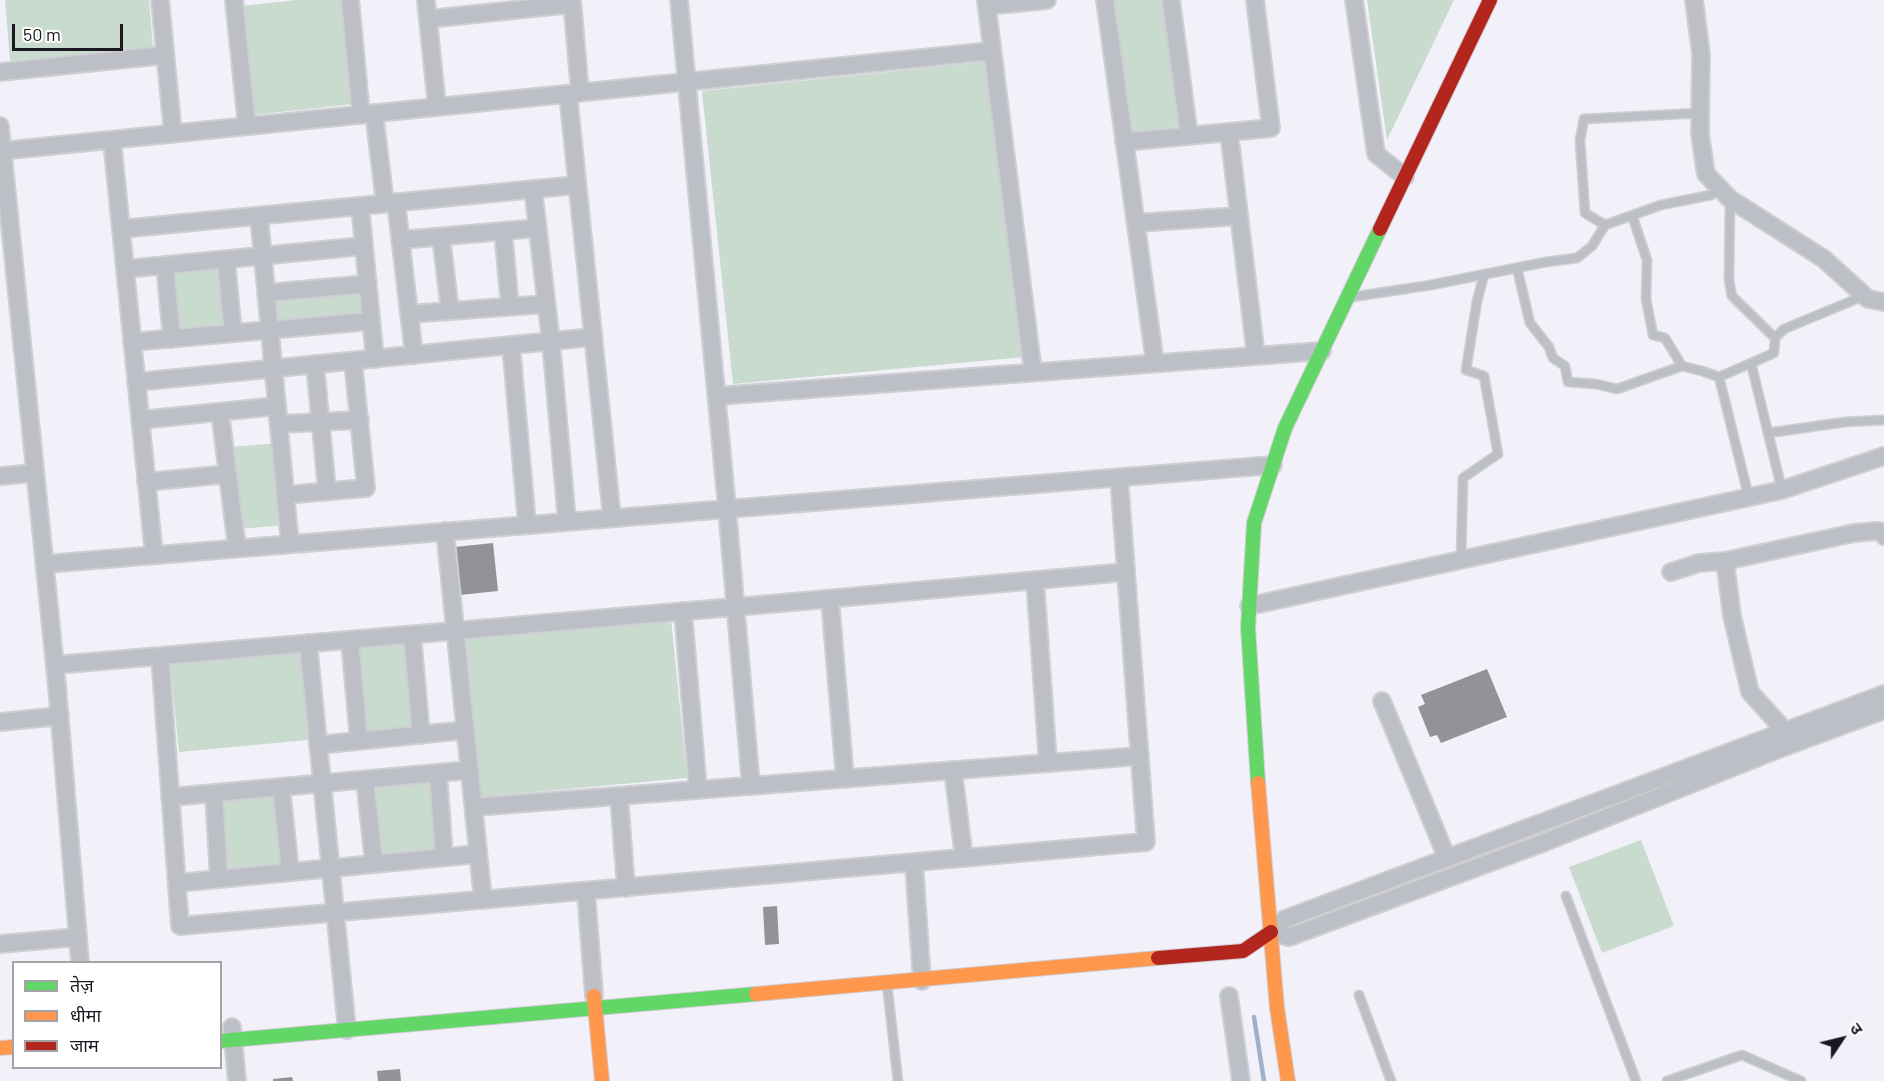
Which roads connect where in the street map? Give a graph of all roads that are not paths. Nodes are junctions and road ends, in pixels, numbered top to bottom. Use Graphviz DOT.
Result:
graph roads {
  1 [pos="160,0"];
  2 [pos="234,0"];
  3 [pos="350,0"];
  4 [pos="426,0"];
  5 [pos="679,0"];
  6 [pos="1047,0"];
  7 [pos="1105,0"];
  8 [pos="1171,0"];
  9 [pos="1255,0"];
  10 [pos="1354,0"];
  11 [pos="1490,0"];
  12 [pos="1694,0"];
  13 [pos="572,2"];
  14 [pos="987,3"];
  15 [pos="428,19"];
  16 [pos="992,51"];
  17 [pos="165,55"];
  18 [pos="0,72"];
  19 [pos="687,82"];
  20 [pos="574,93"];
  21 [pos="437,107"];
  22 [pos="1700,113"];
  23 [pos="367,114"];
  24 [pos="0,126"];
  25 [pos="247,126"];
  26 [pos="1229,132"];
  27 [pos="173,134"];
  28 [pos="1189,136"];
  29 [pos="112,140"];
  30 [pos="1125,142"];
  31 [pos="1,151"];
  32 [pos="1405,177"];
  33 [pos="577,185"];
  34 [pos="533,189"];
  35 [pos="1725,194"];
  36 [pos="390,203"];
  37 [pos="360,206"];
  38 [pos="1632,215"];
  39 [pos="259,216"];
  40 [pos="1239,216"];
  41 [pos="1136,223"];
  42 [pos="1605,225"];
  43 [pos="538,228"];
  44 [pos="121,229"];
  45 [pos="503,231"];
  46 [pos="441,237"];
  47 [pos="400,240"];
  48 [pos="364,246"];
  49 [pos="263,256"];
  50 [pos="226,260"];
  51 [pos="165,265"];
  52 [pos="1517,268"];
  53 [pos="125,269"];
  54 [pos="1484,275"];
  55 [pos="368,284"];
  56 [pos="1860,292"];
  57 [pos="266,293"];
  58 [pos="1348,298"];
  59 [pos="1884,302"];
  60 [pos="546,304"];
  61 [pos="510,306"];
  62 [pos="450,311"];
  63 [pos="409,314"];
  64 [pos="371,321"];
  65 [pos="270,330"];
  66 [pos="233,333"];
  67 [pos="593,337"];
  68 [pos="1775,338"];
  69 [pos="172,339"];
  70 [pos="132,342"];
  71 [pos="551,342"];
  72 [pos="511,345"];
  73 [pos="1322,351"];
  74 [pos="414,355"];
  75 [pos="1256,356"];
  76 [pos="375,359"];
  77 [pos="354,360"];
  78 [pos="1155,363"];
  79 [pos="1751,363"];
  80 [pos="315,364"];
  81 [pos="1682,366"];
  82 [pos="273,368"];
  83 [pos="1033,372"];
  84 [pos="1719,377"];
  85 [pos="136,381"];
  86 [pos="717,396"];
  87 [pos="277,406"];
  88 [pos="220,411"];
  89 [pos="140,420"];
  90 [pos="360,420"];
  91 [pos="1884,420"];
  92 [pos="320,421"];
  93 [pos="279,424"];
  94 [pos="1768,433"];
  95 [pos="1884,456"];
  96 [pos="1273,465"];
  97 [pos="36,473"];
  98 [pos="228,474"];
  99 [pos="0,476"];
  100 [pos="1119,477"];
  101 [pos="146,482"];
  102 [pos="1782,490"];
  103 [pos="327,491"];
  104 [pos="285,495"];
  105 [pos="1749,498"];
  106 [pos="727,508"];
  107 [pos="612,518"];
  108 [pos="567,521"];
  109 [pos="526,525"];
  110 [pos="445,531"];
  111 [pos="1884,536"];
  112 [pos="290,544"];
  113 [pos="237,548"];
  114 [pos="154,555"];
  115 [pos="1461,560"];
  116 [pos="1725,561"];
  117 [pos="45,564"];
  118 [pos="1126,572"];
  119 [pos="1671,572"];
  120 [pos="1035,580"];
  121 [pos="830,599"];
  122 [pos="1249,606"];
  123 [pos="736,607"];
  124 [pos="683,611"];
  125 [pos="456,631"];
  126 [pos="411,634"];
  127 [pos="350,640"];
  128 [pos="308,643"];
  129 [pos="160,656"];
  130 [pos="55,665"];
  131 [pos="1884,693"];
  132 [pos="1382,701"];
  133 [pos="1884,710"];
  134 [pos="60,716"];
  135 [pos="0,722"];
  136 [pos="466,730"];
  137 [pos="1784,730"];
  138 [pos="421,735"];
  139 [pos="359,741"];
  140 [pos="318,745"];
  141 [pos="1140,756"];
  142 [pos="1048,763"];
  143 [pos="470,770"];
  144 [pos="952,771"];
  145 [pos="438,773"];
  146 [pos="845,779"];
  147 [pos="365,780"];
  148 [pos="322,784"];
  149 [pos="751,786"];
  150 [pos="281,787"];
  151 [pos="698,790"];
  152 [pos="214,793"];
  153 [pos="619,796"];
  154 [pos="170,797"];
  155 [pos="474,807"];
  156 [pos="478,854"];
  157 [pos="444,857"];
  158 [pos="964,858"];
  159 [pos="1447,858"];
  160 [pos="914,862"];
  161 [pos="374,863"];
  162 [pos="331,867"];
  163 [pos="290,871"];
  164 [pos="219,878"];
  165 [pos="177,883"];
  166 [pos="626,888"];
  167 [pos="586,891"];
  168 [pos="1566,896"];
  169 [pos="483,900"];
  170 [pos="335,913"];
  171 [pos="1271,932"];
  172 [pos="78,937"];
  173 [pos="0,944"];
  174 [pos="80,961"];
  175 [pos="922,974"];
  176 [pos="887,984"];
  177 [pos="1359,995"];
  178 [pos="1229,996"];
  179 [pos="595,1002"];
  180 [pos="347,1023"];
  181 [pos="227,1034"];
  182 [pos="237,1081"];
  183 [pos="602,1081"];
  184 [pos="898,1081"];
  185 [pos="1241,1081"];
  186 [pos="1288,1081"];
  187 [pos="1391,1081"];
  188 [pos="1636,1081"];
  189 [pos="1667,1081"];
  190 [pos="1801,1081"];
  1 -- 17 [label="street"];
  2 -- 25 [label="street"];
  3 -- 23 [label="street"];
  4 -- 15 [label="street"];
  5 -- 19 [label="street"];
  6 -- 14 [label="street"];
  7 -- 30 [label="street"];
  8 -- 28 [label="street"];
  9 -- 26 [label="street"];
  10 -- 32 [label="street"];
  11 -- 32 [label="street"];
  12 -- 22 [label="street"];
  13 -- 15 [label="street"];
  13 -- 20 [label="street"];
  14 -- 16 [label="street"];
  15 -- 21 [label="street"];
  16 -- 19 [label="street"];
  16 -- 83 [label="street"];
  17 -- 18 [label="street"];
  17 -- 27 [label="street"];
  19 -- 20 [label="street"];
  19 -- 86 [label="street"];
  20 -- 21 [label="street"];
  20 -- 33 [label="street"];
  21 -- 23 [label="street"];
  22 -- 35 [label="street"];
  22 -- 42 [label="lane"];
  23 -- 25 [label="street"];
  23 -- 36 [label="street"];
  24 -- 31 [label="street"];
  25 -- 27 [label="street"];
  26 -- 28 [label="street"];
  26 -- 40 [label="street"];
  27 -- 29 [label="street"];
  28 -- 30 [label="street"];
  29 -- 31 [label="street"];
  29 -- 44 [label="street"];
  30 -- 41 [label="street"];
  31 -- 97 [label="street"];
  32 -- 58 [label="street"];
  33 -- 34 [label="street"];
  33 -- 67 [label="street"];
  34 -- 36 [label="street"];
  34 -- 43 [label="street"];
  35 -- 38 [label="lane"];
  35 -- 56 [label="street"];
  35 -- 68 [label="lane"];
  36 -- 37 [label="street"];
  36 -- 47 [label="street"];
  37 -- 39 [label="street"];
  37 -- 48 [label="street"];
  38 -- 42 [label="lane"];
  38 -- 81 [label="lane"];
  39 -- 44 [label="street"];
  39 -- 49 [label="street"];
  40 -- 41 [label="street"];
  40 -- 75 [label="street"];
  41 -- 78 [label="street"];
  42 -- 52 [label="lane"];
  43 -- 45 [label="street"];
  43 -- 60 [label="street"];
  44 -- 53 [label="street"];
  45 -- 46 [label="street"];
  45 -- 61 [label="street"];
  46 -- 47 [label="street"];
  46 -- 62 [label="street"];
  47 -- 63 [label="street"];
  48 -- 49 [label="street"];
  48 -- 55 [label="street"];
  49 -- 50 [label="street"];
  49 -- 57 [label="street"];
  50 -- 51 [label="street"];
  50 -- 66 [label="street"];
  51 -- 53 [label="street"];
  51 -- 69 [label="street"];
  52 -- 54 [label="lane"];
  52 -- 81 [label="lane"];
  53 -- 70 [label="street"];
  54 -- 58 [label="lane"];
  54 -- 115 [label="lane"];
  55 -- 57 [label="street"];
  55 -- 64 [label="street"];
  56 -- 59 [label="street"];
  56 -- 68 [label="lane"];
  57 -- 65 [label="street"];
  58 -- 73 [label="street"];
  60 -- 61 [label="street"];
  60 -- 71 [label="street"];
  61 -- 62 [label="street"];
  62 -- 63 [label="street"];
  63 -- 74 [label="street"];
  64 -- 65 [label="street"];
  64 -- 76 [label="street"];
  65 -- 66 [label="street"];
  65 -- 82 [label="street"];
  66 -- 69 [label="street"];
  67 -- 71 [label="street"];
  67 -- 107 [label="street"];
  68 -- 79 [label="lane"];
  69 -- 70 [label="street"];
  70 -- 85 [label="street"];
  71 -- 72 [label="street"];
  71 -- 108 [label="street"];
  72 -- 74 [label="street"];
  72 -- 109 [label="street"];
  73 -- 75 [label="street"];
  73 -- 96 [label="street"];
  74 -- 76 [label="street"];
  75 -- 78 [label="street"];
  76 -- 77 [label="street"];
  77 -- 80 [label="street"];
  77 -- 90 [label="street"];
  78 -- 83 [label="street"];
  79 -- 84 [label="lane"];
  79 -- 94 [label="lane"];
  80 -- 82 [label="street"];
  80 -- 92 [label="street"];
  81 -- 84 [label="lane"];
  82 -- 85 [label="street"];
  82 -- 87 [label="street"];
  83 -- 86 [label="street"];
  84 -- 105 [label="lane"];
  85 -- 89 [label="street"];
  86 -- 106 [label="street"];
  87 -- 88 [label="street"];
  87 -- 93 [label="street"];
  88 -- 89 [label="street"];
  88 -- 98 [label="street"];
  89 -- 101 [label="street"];
  90 -- 92 [label="street"];
  90 -- 103 [label="street"];
  91 -- 94 [label="lane"];
  92 -- 93 [label="street"];
  92 -- 103 [label="street"];
  93 -- 104 [label="street"];
  94 -- 102 [label="lane"];
  95 -- 102 [label="street"];
  96 -- 100 [label="street"];
  96 -- 122 [label="street"];
  97 -- 99 [label="street"];
  97 -- 117 [label="street"];
  98 -- 101 [label="street"];
  98 -- 113 [label="street"];
  100 -- 106 [label="street"];
  100 -- 118 [label="street"];
  101 -- 114 [label="street"];
  102 -- 105 [label="street"];
  103 -- 104 [label="street"];
  104 -- 112 [label="street"];
  105 -- 115 [label="street"];
  106 -- 107 [label="street"];
  106 -- 123 [label="street"];
  107 -- 108 [label="street"];
  108 -- 109 [label="street"];
  109 -- 110 [label="street"];
  110 -- 112 [label="street"];
  110 -- 125 [label="street"];
  111 -- 116 [label="street"];
  112 -- 113 [label="street"];
  113 -- 114 [label="street"];
  114 -- 117 [label="street"];
  115 -- 122 [label="street"];
  116 -- 119 [label="street"];
  116 -- 137 [label="street"];
  117 -- 130 [label="street"];
  118 -- 120 [label="street"];
  118 -- 141 [label="street"];
  120 -- 121 [label="street"];
  120 -- 142 [label="street"];
  121 -- 123 [label="street"];
  121 -- 146 [label="street"];
  122 -- 171 [label="street"];
  123 -- 124 [label="street"];
  123 -- 149 [label="street"];
  124 -- 125 [label="street"];
  124 -- 151 [label="street"];
  125 -- 126 [label="street"];
  125 -- 136 [label="street"];
  126 -- 127 [label="street"];
  126 -- 138 [label="street"];
  127 -- 128 [label="street"];
  127 -- 139 [label="street"];
  128 -- 129 [label="street"];
  128 -- 140 [label="street"];
  129 -- 130 [label="street"];
  129 -- 154 [label="street"];
  130 -- 134 [label="street"];
  131 -- 137 [label="street"];
  132 -- 159 [label="street"];
  133 -- 171 [label="street"];
  134 -- 135 [label="street"];
  134 -- 172 [label="street"];
  136 -- 138 [label="street"];
  136 -- 143 [label="street"];
  137 -- 159 [label="street"];
  138 -- 139 [label="street"];
  139 -- 140 [label="street"];
  140 -- 148 [label="street"];
  141 -- 142 [label="street"];
  141 -- 158 [label="street"];
  142 -- 144 [label="street"];
  143 -- 145 [label="street"];
  143 -- 155 [label="street"];
  144 -- 146 [label="street"];
  144 -- 158 [label="street"];
  145 -- 147 [label="street"];
  145 -- 157 [label="street"];
  146 -- 149 [label="street"];
  147 -- 148 [label="street"];
  147 -- 161 [label="street"];
  148 -- 150 [label="street"];
  148 -- 162 [label="street"];
  149 -- 151 [label="street"];
  150 -- 152 [label="street"];
  150 -- 163 [label="street"];
  151 -- 153 [label="street"];
  152 -- 154 [label="street"];
  152 -- 164 [label="street"];
  153 -- 155 [label="street"];
  153 -- 166 [label="street"];
  154 -- 165 [label="street"];
  155 -- 156 [label="street"];
  156 -- 157 [label="street"];
  156 -- 169 [label="street"];
  157 -- 161 [label="street"];
  158 -- 160 [label="street"];
  159 -- 171 [label="street"];
  160 -- 166 [label="street"];
  160 -- 175 [label="street"];
  161 -- 162 [label="street"];
  162 -- 163 [label="street"];
  162 -- 170 [label="street"];
  163 -- 164 [label="street"];
  164 -- 165 [label="street"];
  165 -- 170 [label="street"];
  166 -- 167 [label="street"];
  167 -- 169 [label="street"];
  167 -- 179 [label="street"];
  168 -- 188 [label="lane"];
  169 -- 170 [label="street"];
  170 -- 180 [label="street"];
  171 -- 175 [label="street"];
  171 -- 186 [label="street"];
  172 -- 173 [label="street"];
  172 -- 174 [label="street"];
  175 -- 176 [label="street"];
  175 -- 179 [label="street"];
  176 -- 179 [label="street"];
  176 -- 184 [label="lane"];
  177 -- 187 [label="lane"];
  178 -- 185 [label="street"];
  179 -- 180 [label="street"];
  179 -- 183 [label="street"];
  180 -- 181 [label="street"];
  181 -- 182 [label="street"];
  189 -- 190 [label="lane"];
}
